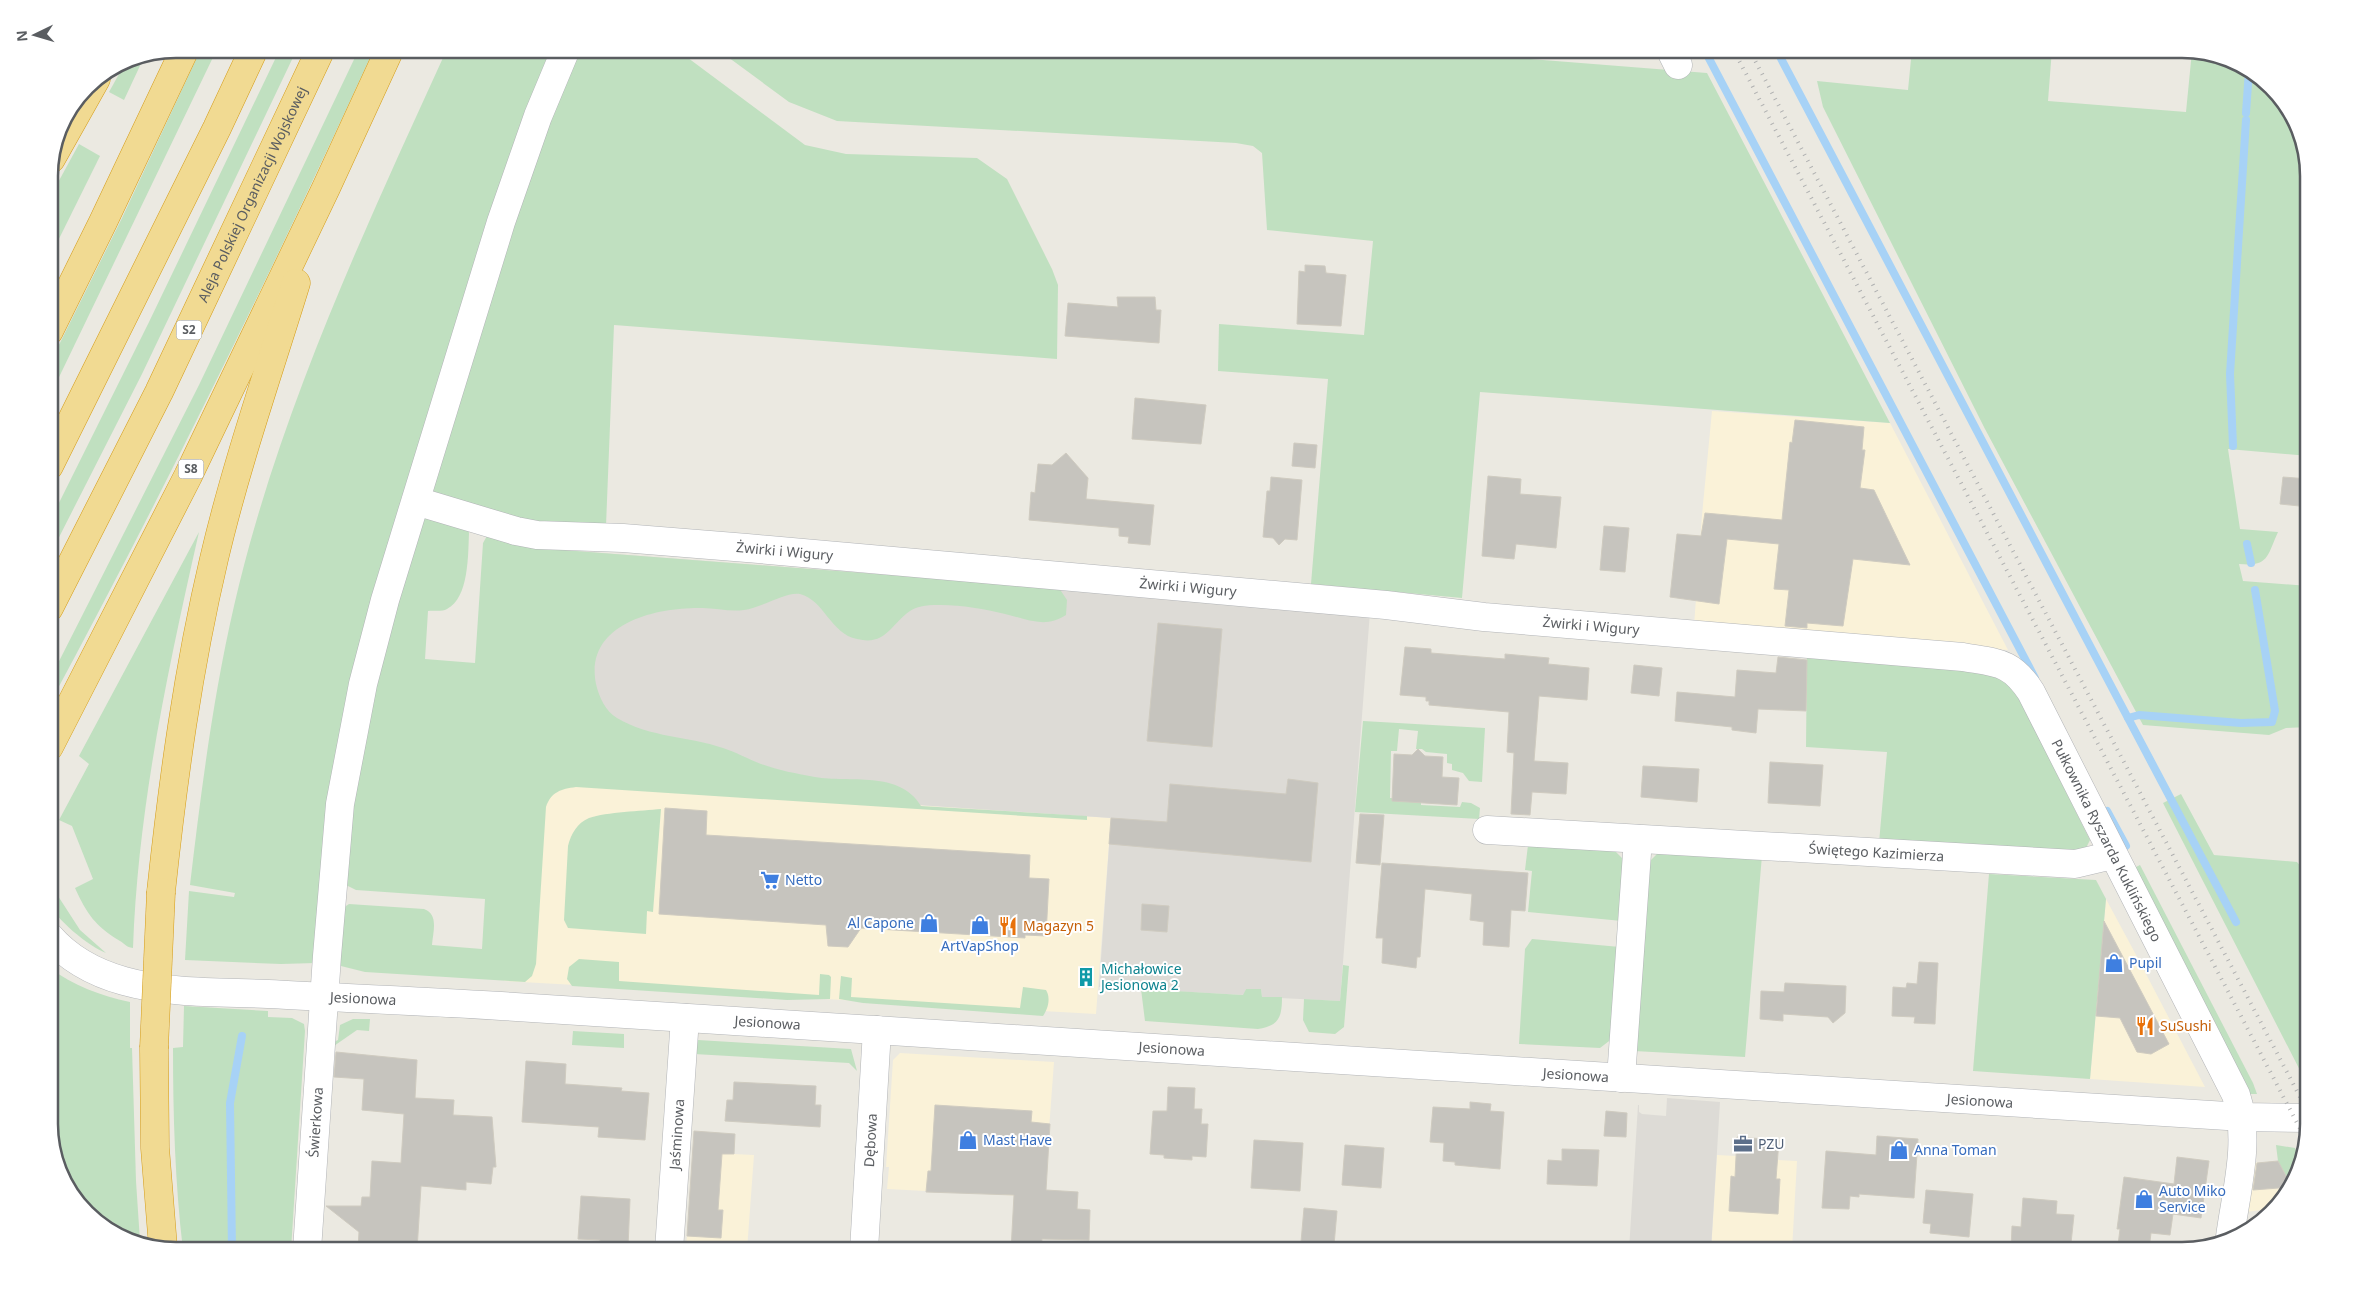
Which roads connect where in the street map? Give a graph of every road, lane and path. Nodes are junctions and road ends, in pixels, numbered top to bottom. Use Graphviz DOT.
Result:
graph roads {
  1 [pos="181,58"];
  2 [pos="250,58"];
  3 [pos="317,58"];
  4 [pos="386,58"];
  5 [pos="562,58"];
  6 [pos="82,104"];
  7 [pos="67,131"];
  8 [pos="326,188"];
  9 [pos="58,312"];
  10 [pos="58,448"];
  11 [pos="416,501"];
  12 [pos="58,590"];
  13 [pos="1963,658"];
  14 [pos="58,729"];
  15 [pos="1487,830"];
  16 [pos="1638,839"];
  17 [pos="2114,855"];
  18 [pos="58,946"];
  19 [pos="324,996"];
  20 [pos="685,1018"];
  21 [pos="877,1030"];
  22 [pos="1620,1078"];
  23 [pos="2243,1117"];
  24 [pos="2300,1118"];
  25 [pos="2231,1230"];
  26 [pos="163,1240"];
  27 [pos="308,1242"];
  28 [pos="670,1242"];
  29 [pos="864,1242"];
  1 -- 9 [label="highway"];
  2 -- 10 [label="highway"];
  3 -- 12 [label="highway, Aleja Polskiej Organizacji Wojskowej / S2"];
  4 -- 8 [label="highway, S8"];
  5 -- 11 [label="street, Świerkowa"];
  6 -- 7 [label="highway"];
  8 -- 14 [label="highway, S8"];
  8 -- 26 [label="highway, bridge"];
  11 -- 13 [label="street, Żwirki i Wigury"];
  11 -- 19 [label="street, Świerkowa"];
  13 -- 17 [label="street, Pułkownika Ryszarda Kuklińskiego"];
  15 -- 16 [label="street, Świętego Kazimierza"];
  16 -- 17 [label="street, Świętego Kazimierza"];
  16 -- 22 [label="street"];
  17 -- 23 [label="street, Pułkownika Ryszarda Kuklińskiego"];
  18 -- 19 [label="street, Jesionowa"];
  19 -- 20 [label="street, Jesionowa"];
  19 -- 27 [label="street, Świerkowa"];
  20 -- 21 [label="street, Jesionowa"];
  20 -- 28 [label="street, Jaśminowa"];
  21 -- 22 [label="street, Jesionowa"];
  21 -- 29 [label="street, Dębowa"];
  22 -- 23 [label="street, Jesionowa"];
  23 -- 24 [label="street, Jesionowa"];
  23 -- 25 [label="street, Pułkownika Ryszarda Kuklińskiego"];
}
